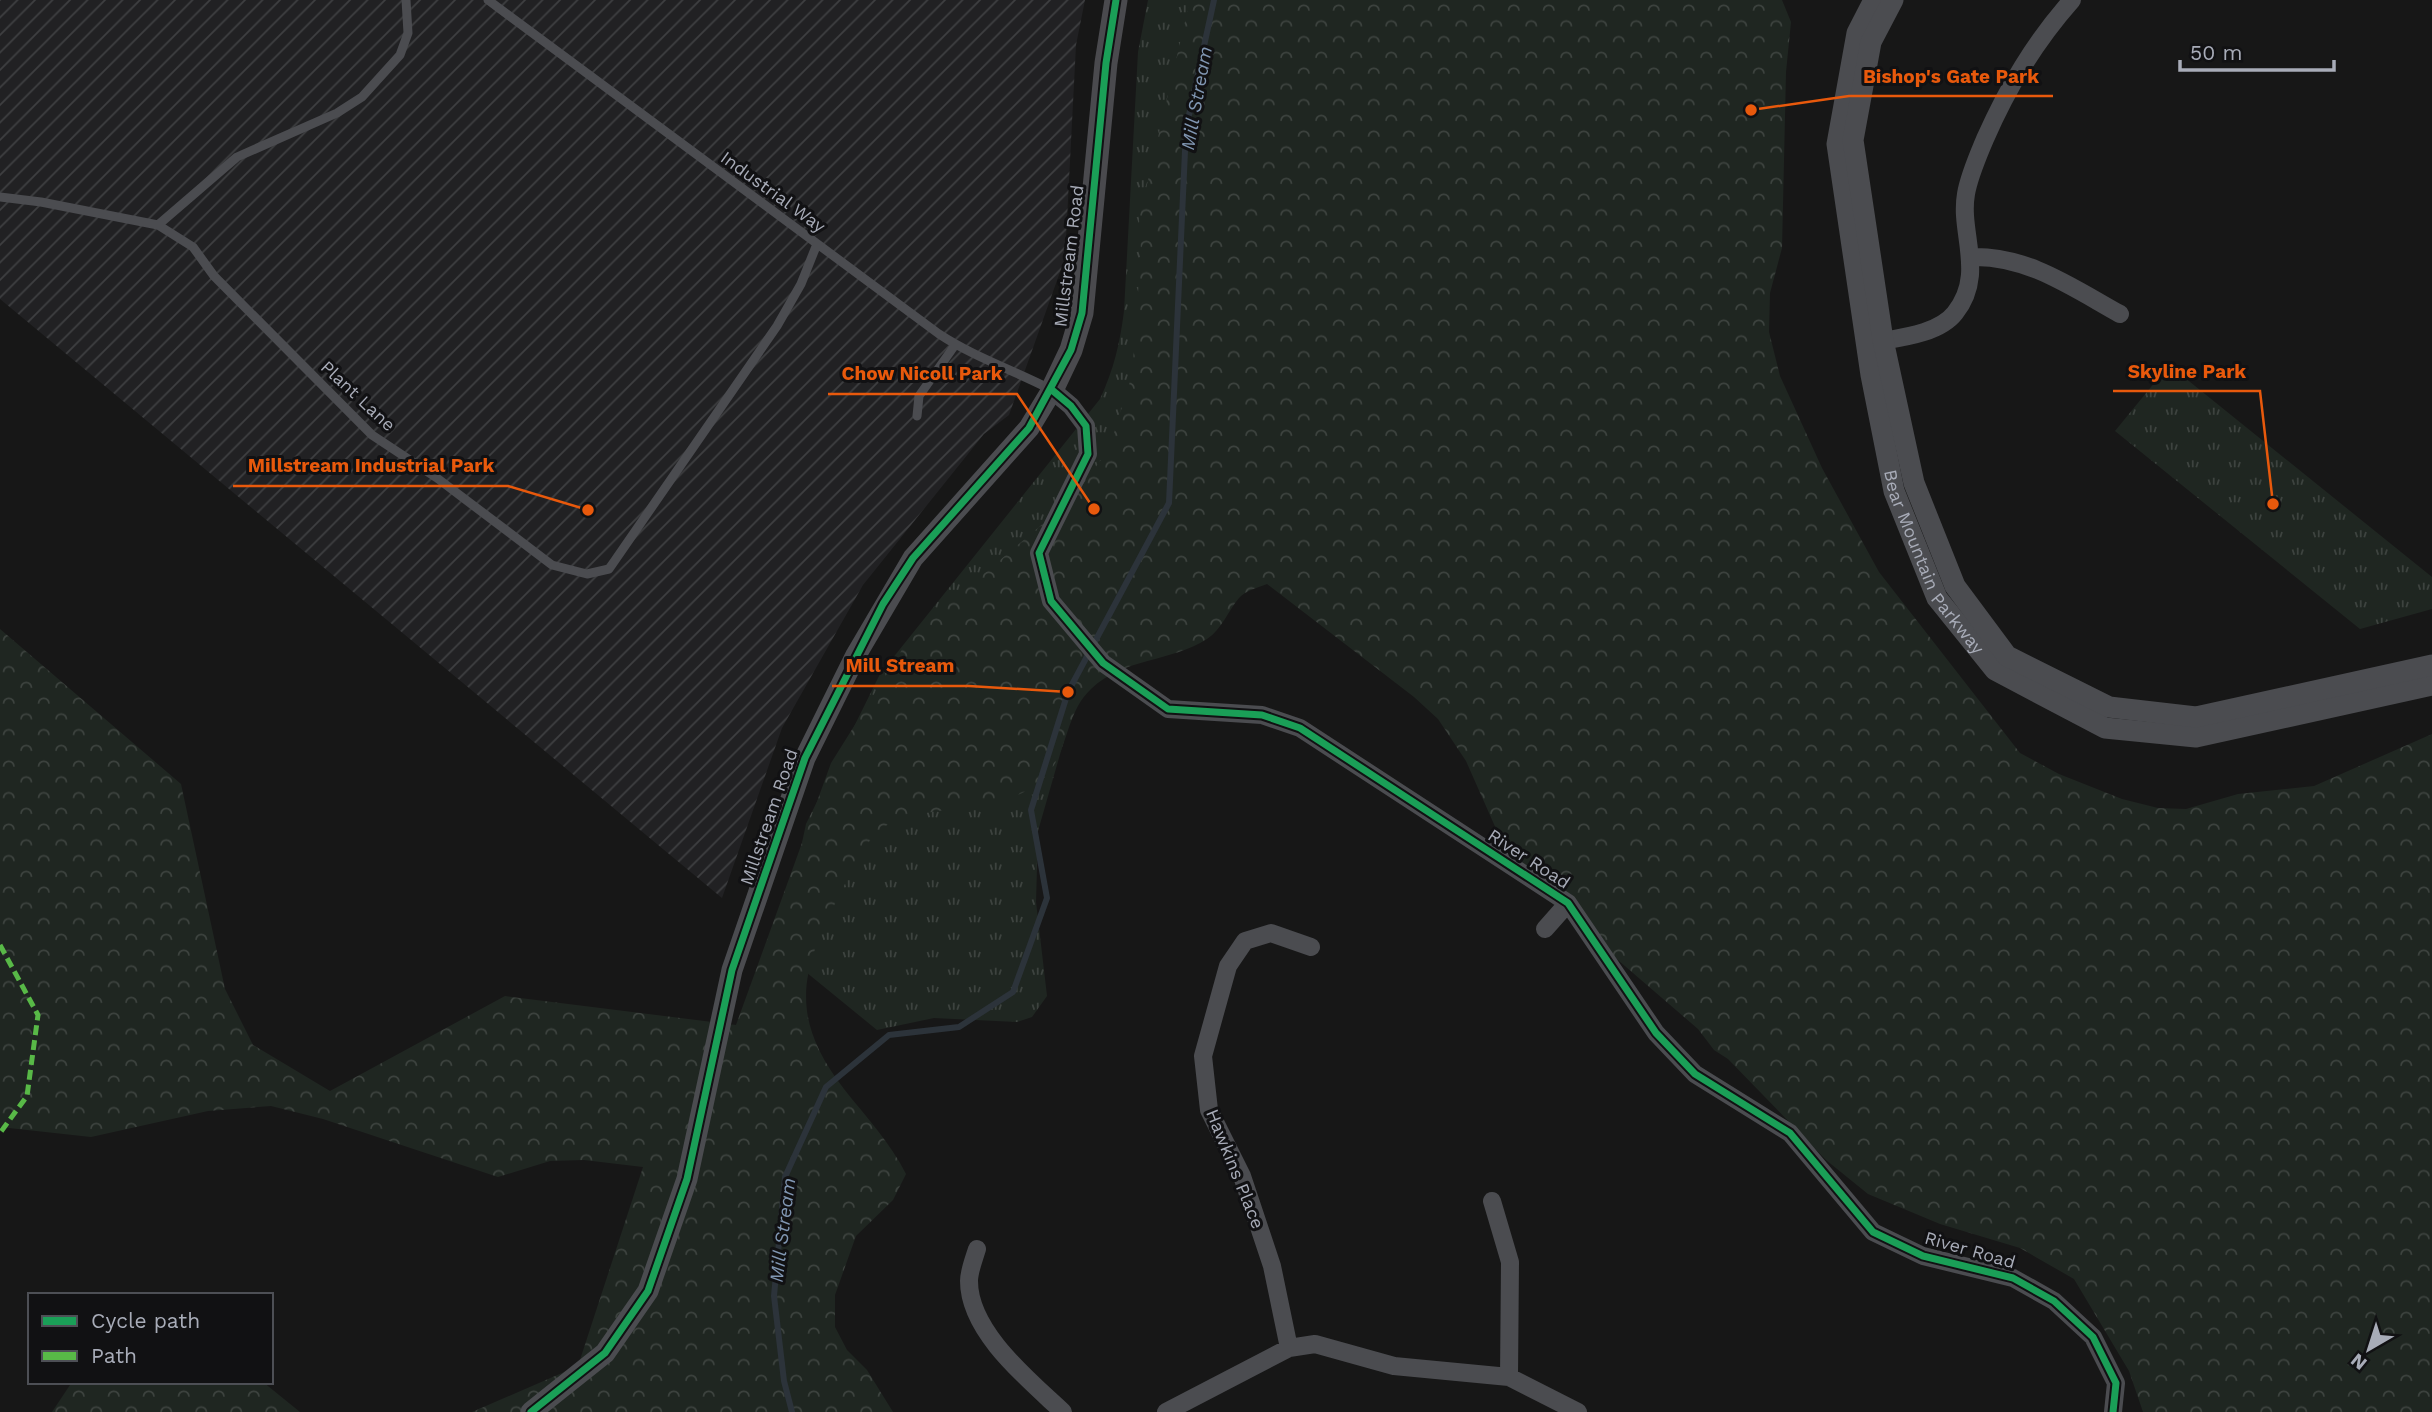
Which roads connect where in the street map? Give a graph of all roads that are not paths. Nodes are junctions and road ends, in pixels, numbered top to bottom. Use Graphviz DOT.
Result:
graph roads {
  1 [pos="405,0"];
  2 [pos="488,0"];
  3 [pos="1115,0"];
  4 [pos="1874,0"];
  5 [pos="1892,0"];
  6 [pos="2072,0"];
  7 [pos="0,197"];
  8 [pos="158,225"];
  9 [pos="817,244"];
  10 [pos="1971,257"];
  11 [pos="2120,314"];
  12 [pos="1875,342"];
  13 [pos="955,345"];
  14 [pos="1052,390"];
  15 [pos="916,416"];
  16 [pos="2432,665"];
  17 [pos="2432,685"];
  18 [pos="1568,903"];
  19 [pos="1545,929"];
  20 [pos="1311,947"];
  21 [pos="1492,1201"];
  22 [pos="977,1249"];
  23 [pos="1289,1348"];
  24 [pos="1509,1377"];
  25 [pos="531,1412"];
  26 [pos="1063,1412"];
  27 [pos="1166,1412"];
  28 [pos="1578,1412"];
  29 [pos="2113,1412"];
  1 -- 8 [label="lane"];
  2 -- 9 [label="lane, Industrial Way"];
  3 -- 14 [label="main road, Millstream Road"];
  4 -- 12 [label="street, Bear Mountain Parkway"];
  5 -- 12 [label="street, Bear Mountain Parkway"];
  6 -- 10 [label="street"];
  7 -- 8 [label="lane"];
  8 -- 9 [label="lane, Plant Lane"];
  9 -- 13 [label="lane, Industrial Way"];
  10 -- 11 [label="street"];
  10 -- 12 [label="street"];
  12 -- 16 [label="street, Bear Mountain Parkway"];
  12 -- 17 [label="street, Bear Mountain Parkway"];
  13 -- 14 [label="lane, Industrial Way"];
  13 -- 15 [label="lane"];
  14 -- 18 [label="street, River Road"];
  14 -- 25 [label="street, Millstream Road"];
  18 -- 19 [label="street"];
  18 -- 29 [label="street, River Road"];
  20 -- 23 [label="street, Hawkins Place"];
  21 -- 24 [label="street"];
  22 -- 26 [label="street"];
  23 -- 24 [label="street"];
  23 -- 27 [label="street"];
  24 -- 28 [label="street"];
}
